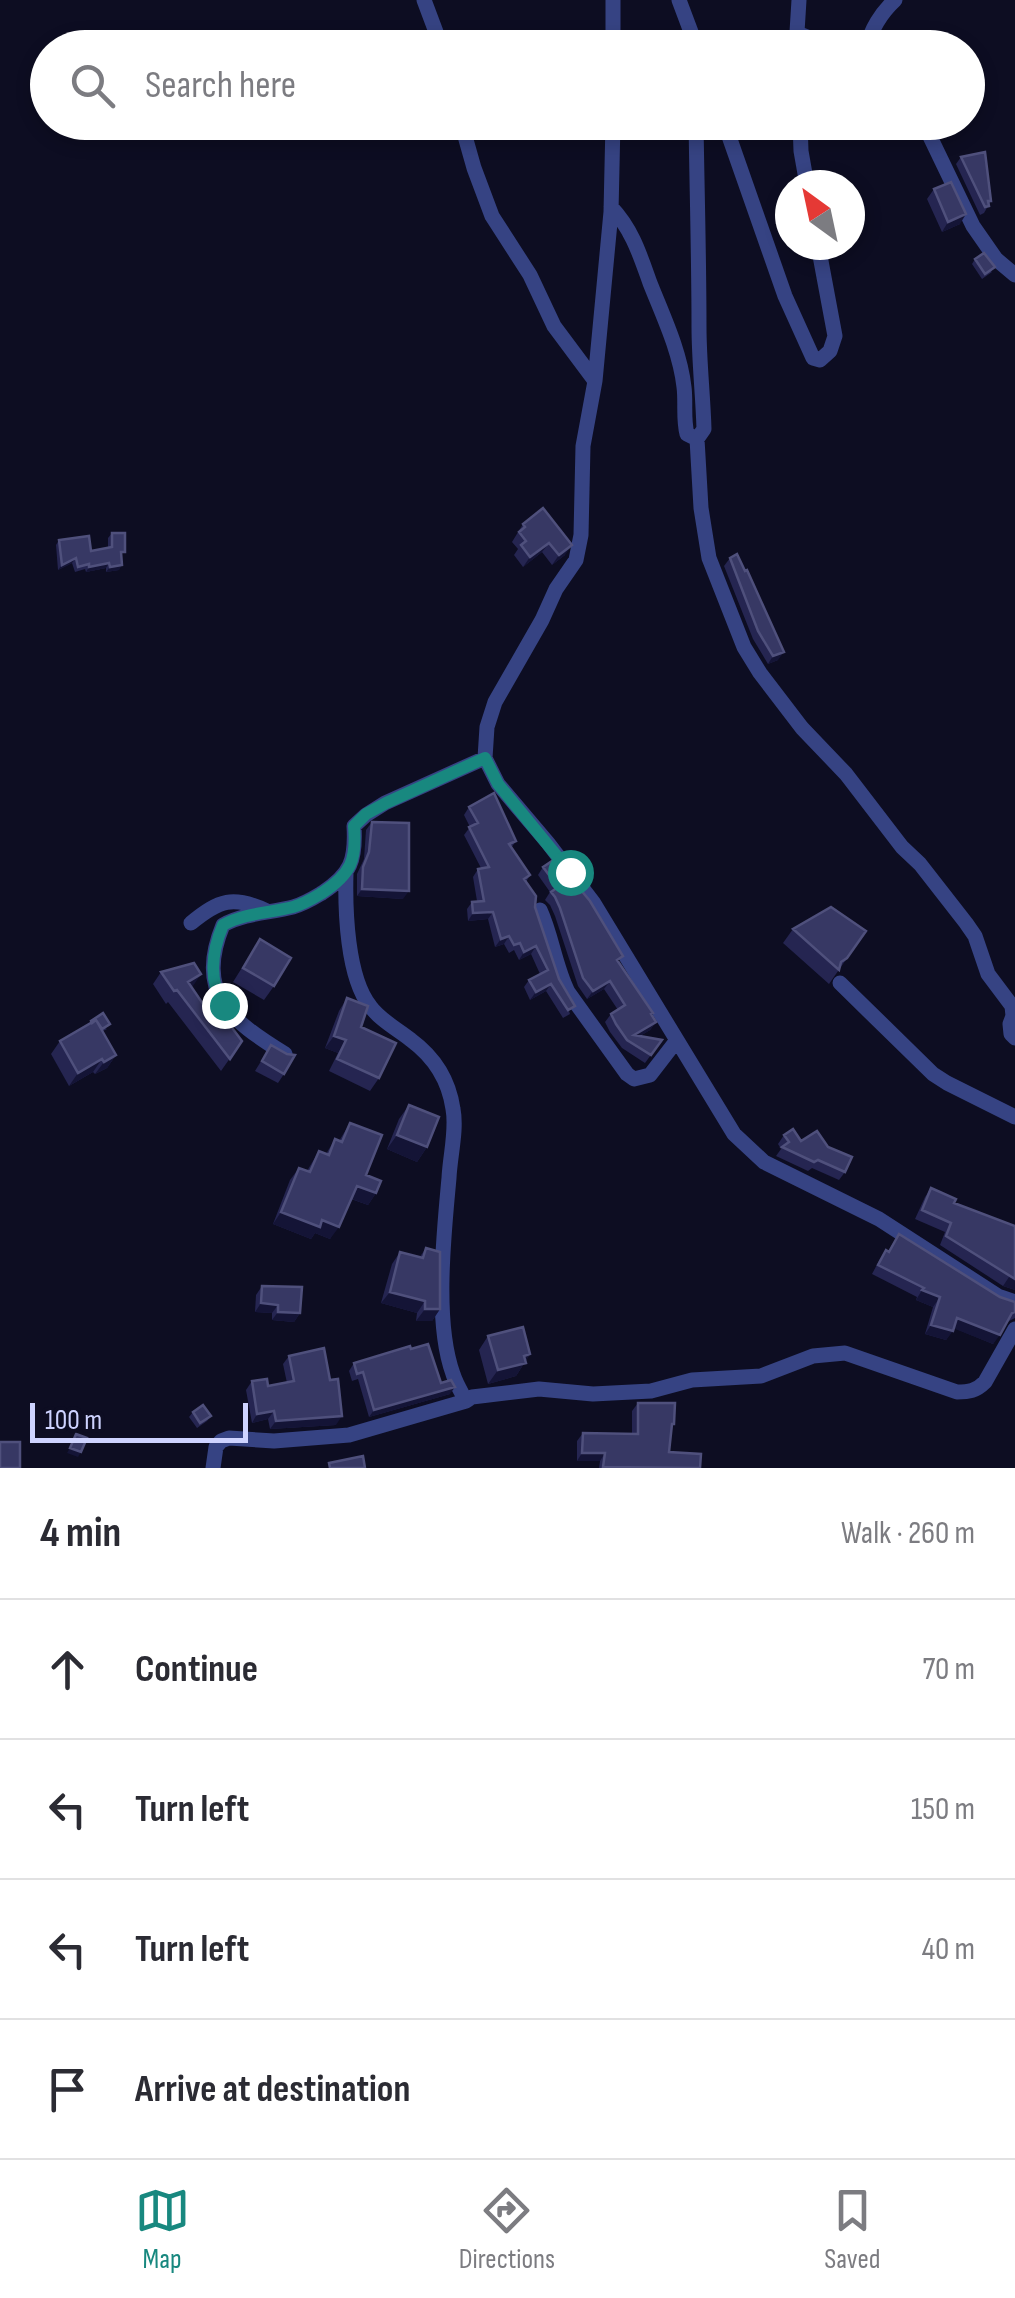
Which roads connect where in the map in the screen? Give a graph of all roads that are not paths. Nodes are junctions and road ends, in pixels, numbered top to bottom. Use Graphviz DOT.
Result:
graph roads {
  1 [pos="424,0"];
  2 [pos="613,0"];
  3 [pos="680,0"];
  4 [pos="799,0"];
  5 [pos="895,0"];
  6 [pos="435,30"];
  7 [pos="614,30"];
  8 [pos="690,30"];
  9 [pos="798,30"];
  10 [pos="874,30"];
  11 [pos="466,140"];
  12 [pos="613,140"];
  13 [pos="696,140"];
  14 [pos="730,140"];
  15 [pos="801,140"];
  16 [pos="932,140"];
  17 [pos="805,170"];
  18 [pos="611,207"];
  19 [pos="821,260"];
  20 [pos="1015,275"];
  21 [pos="595,380"];
  22 [pos="696,439"];
  23 [pos="485,758"];
  24 [pos="346,873"];
  25 [pos="540,910"];
  26 [pos="266,911"];
  27 [pos="192,924"];
  28 [pos="840,982"];
  29 [pos="1015,1038"];
  30 [pos="677,1040"];
  31 [pos="284,1054"];
  32 [pos="1015,1117"];
  33 [pos="1015,1302"];
  34 [pos="1015,1329"];
  35 [pos="466,1402"];
  36 [pos="213,1468"];
  1 -- 6 [label="street"];
  2 -- 7 [label="street"];
  3 -- 8 [label="street"];
  4 -- 9 [label="street"];
  5 -- 10 [label="street"];
  11 -- 21 [label="street"];
  12 -- 18 [label="street"];
  13 -- 22 [label="street"];
  14 -- 19 [label="street"];
  15 -- 17 [label="street"];
  16 -- 20 [label="street"];
  18 -- 21 [label="street"];
  18 -- 22 [label="street"];
  21 -- 23 [label="street"];
  22 -- 29 [label="street"];
  23 -- 24 [label="street"];
  23 -- 30 [label="street"];
  24 -- 26 [label="street"];
  24 -- 35 [label="street"];
  25 -- 30 [label="street"];
  26 -- 27 [label="street"];
  26 -- 31 [label="street"];
  28 -- 32 [label="street"];
  30 -- 33 [label="street"];
  34 -- 35 [label="street"];
  35 -- 36 [label="street"];
}
